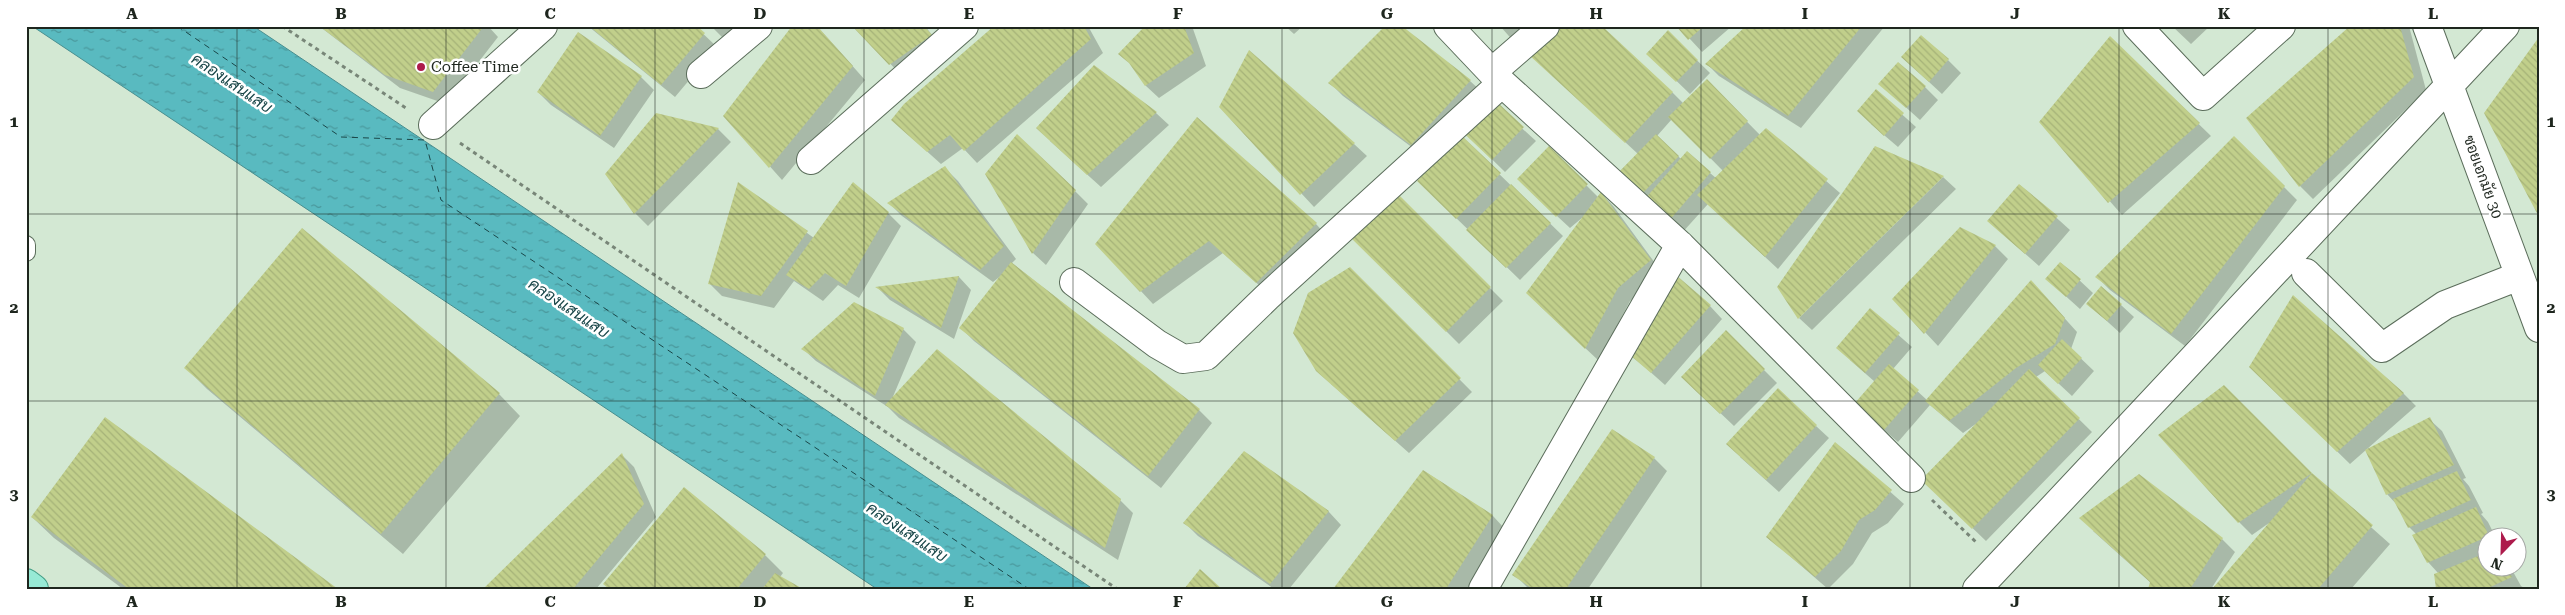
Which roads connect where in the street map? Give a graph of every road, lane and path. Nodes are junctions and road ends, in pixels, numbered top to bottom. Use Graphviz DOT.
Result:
graph roads {
  1 [pos="282,26"];
  2 [pos="543,26"];
  3 [pos="758,26"];
  4 [pos="964,26"];
  5 [pos="1448,26"];
  6 [pos="1545,26"];
  7 [pos="2137,26"];
  8 [pos="2281,26"];
  9 [pos="2427,26"];
  10 [pos="2505,26"];
  11 [pos="701,74"];
  12 [pos="1497,78"];
  13 [pos="2450,86"];
  14 [pos="433,125"];
  15 [pos="811,160"];
  16 [pos="26,245"];
  17 [pos="1680,245"];
  18 [pos="26,252"];
  19 [pos="2306,273"];
  20 [pos="2519,276"];
  21 [pos="1074,282"];
  22 [pos="2539,328"];
  23 [pos="1911,478"];
  24 [pos="2000,566"];
  25 [pos="26,583"];
  26 [pos="34,589"];
  27 [pos="1117,589"];
  28 [pos="1483,589"];
  29 [pos="1977,589"];
  1 -- 14 [label="path"];
  2 -- 14 [label="street"];
  3 -- 11 [label="street"];
  4 -- 15 [label="street"];
  5 -- 12 [label="street"];
  6 -- 12 [label="street"];
  7 -- 8 [label="street"];
  9 -- 13 [label="street, ซอยเอกมัย 30"];
  10 -- 13 [label="street"];
  12 -- 17 [label="street"];
  12 -- 21 [label="street"];
  13 -- 20 [label="street, ซอยเอกมัย 30"];
  13 -- 24 [label="street"];
  14 -- 27 [label="path"];
  16 -- 18 [label="lane"];
  17 -- 23 [label="street"];
  17 -- 28 [label="street"];
  19 -- 20 [label="street"];
  20 -- 22 [label="street, ซอยเอกมัย 30"];
  23 -- 24 [label="path"];
  24 -- 29 [label="street"];
  25 -- 26 [label="main road"];
}
